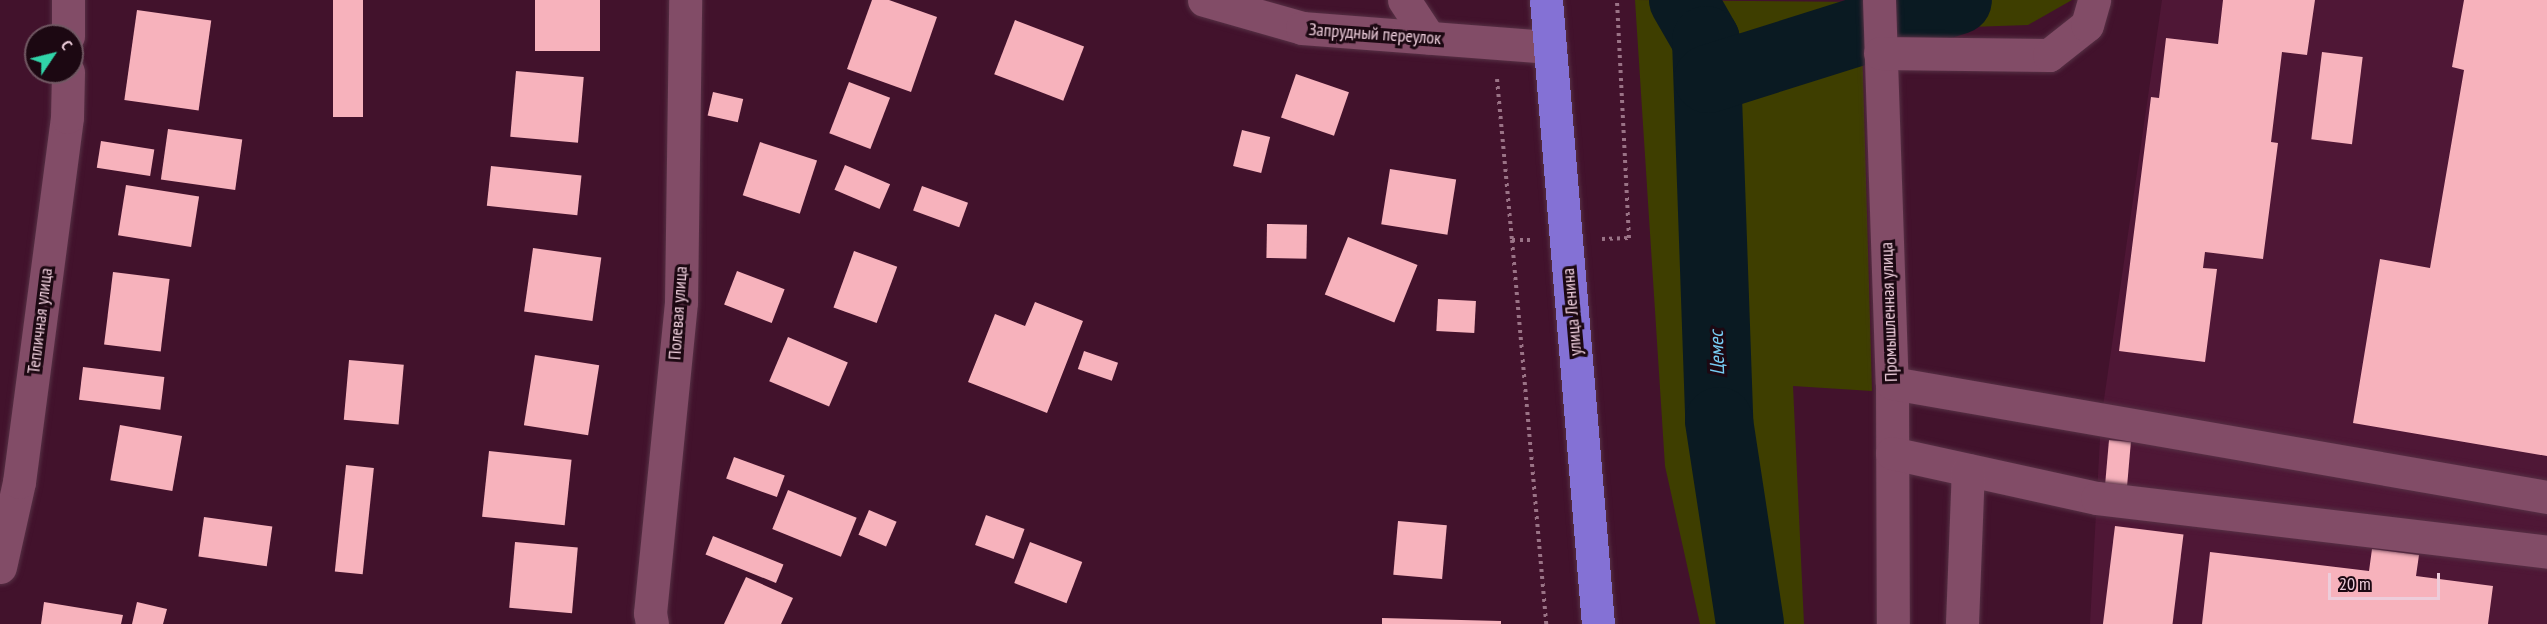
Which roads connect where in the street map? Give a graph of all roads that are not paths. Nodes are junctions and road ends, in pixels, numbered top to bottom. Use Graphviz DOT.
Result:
graph roads {
  1 [pos="68,0"];
  2 [pos="685,0"];
  3 [pos="1204,0"];
  4 [pos="1404,0"];
  5 [pos="1546,0"];
  6 [pos="2094,0"];
  7 [pos="1879,2"];
  8 [pos="68,24"];
  9 [pos="1429,38"];
  10 [pos="1550,47"];
  11 [pos="1880,53"];
  12 [pos="68,84"];
  13 [pos="1892,382"];
  14 [pos="1892,453"];
  15 [pos="1968,470"];
  16 [pos="2547,497"];
  17 [pos="2547,552"];
  18 [pos="0,567"];
  19 [pos="1962,623"];
  20 [pos="652,624"];
  21 [pos="1598,624"];
  22 [pos="1893,624"];
  1 -- 8 [label="street"];
  2 -- 20 [label="street, Полевая улица"];
  3 -- 9 [label="street, Запрудный переулок"];
  4 -- 9 [label="street"];
  5 -- 10 [label="highway, улица Ленина"];
  6 -- 11 [label="street"];
  7 -- 11 [label="street, Промышленная улица"];
  9 -- 10 [label="street, Запрудный переулок"];
  10 -- 21 [label="highway, улица Ленина"];
  11 -- 13 [label="street, Промышленная улица"];
  12 -- 18 [label="street, Тепличная улица"];
  13 -- 14 [label="street, Промышленная улица"];
  13 -- 16 [label="street"];
  14 -- 15 [label="street"];
  14 -- 22 [label="street, Промышленная улица"];
  15 -- 17 [label="street"];
  15 -- 19 [label="street"];
}
